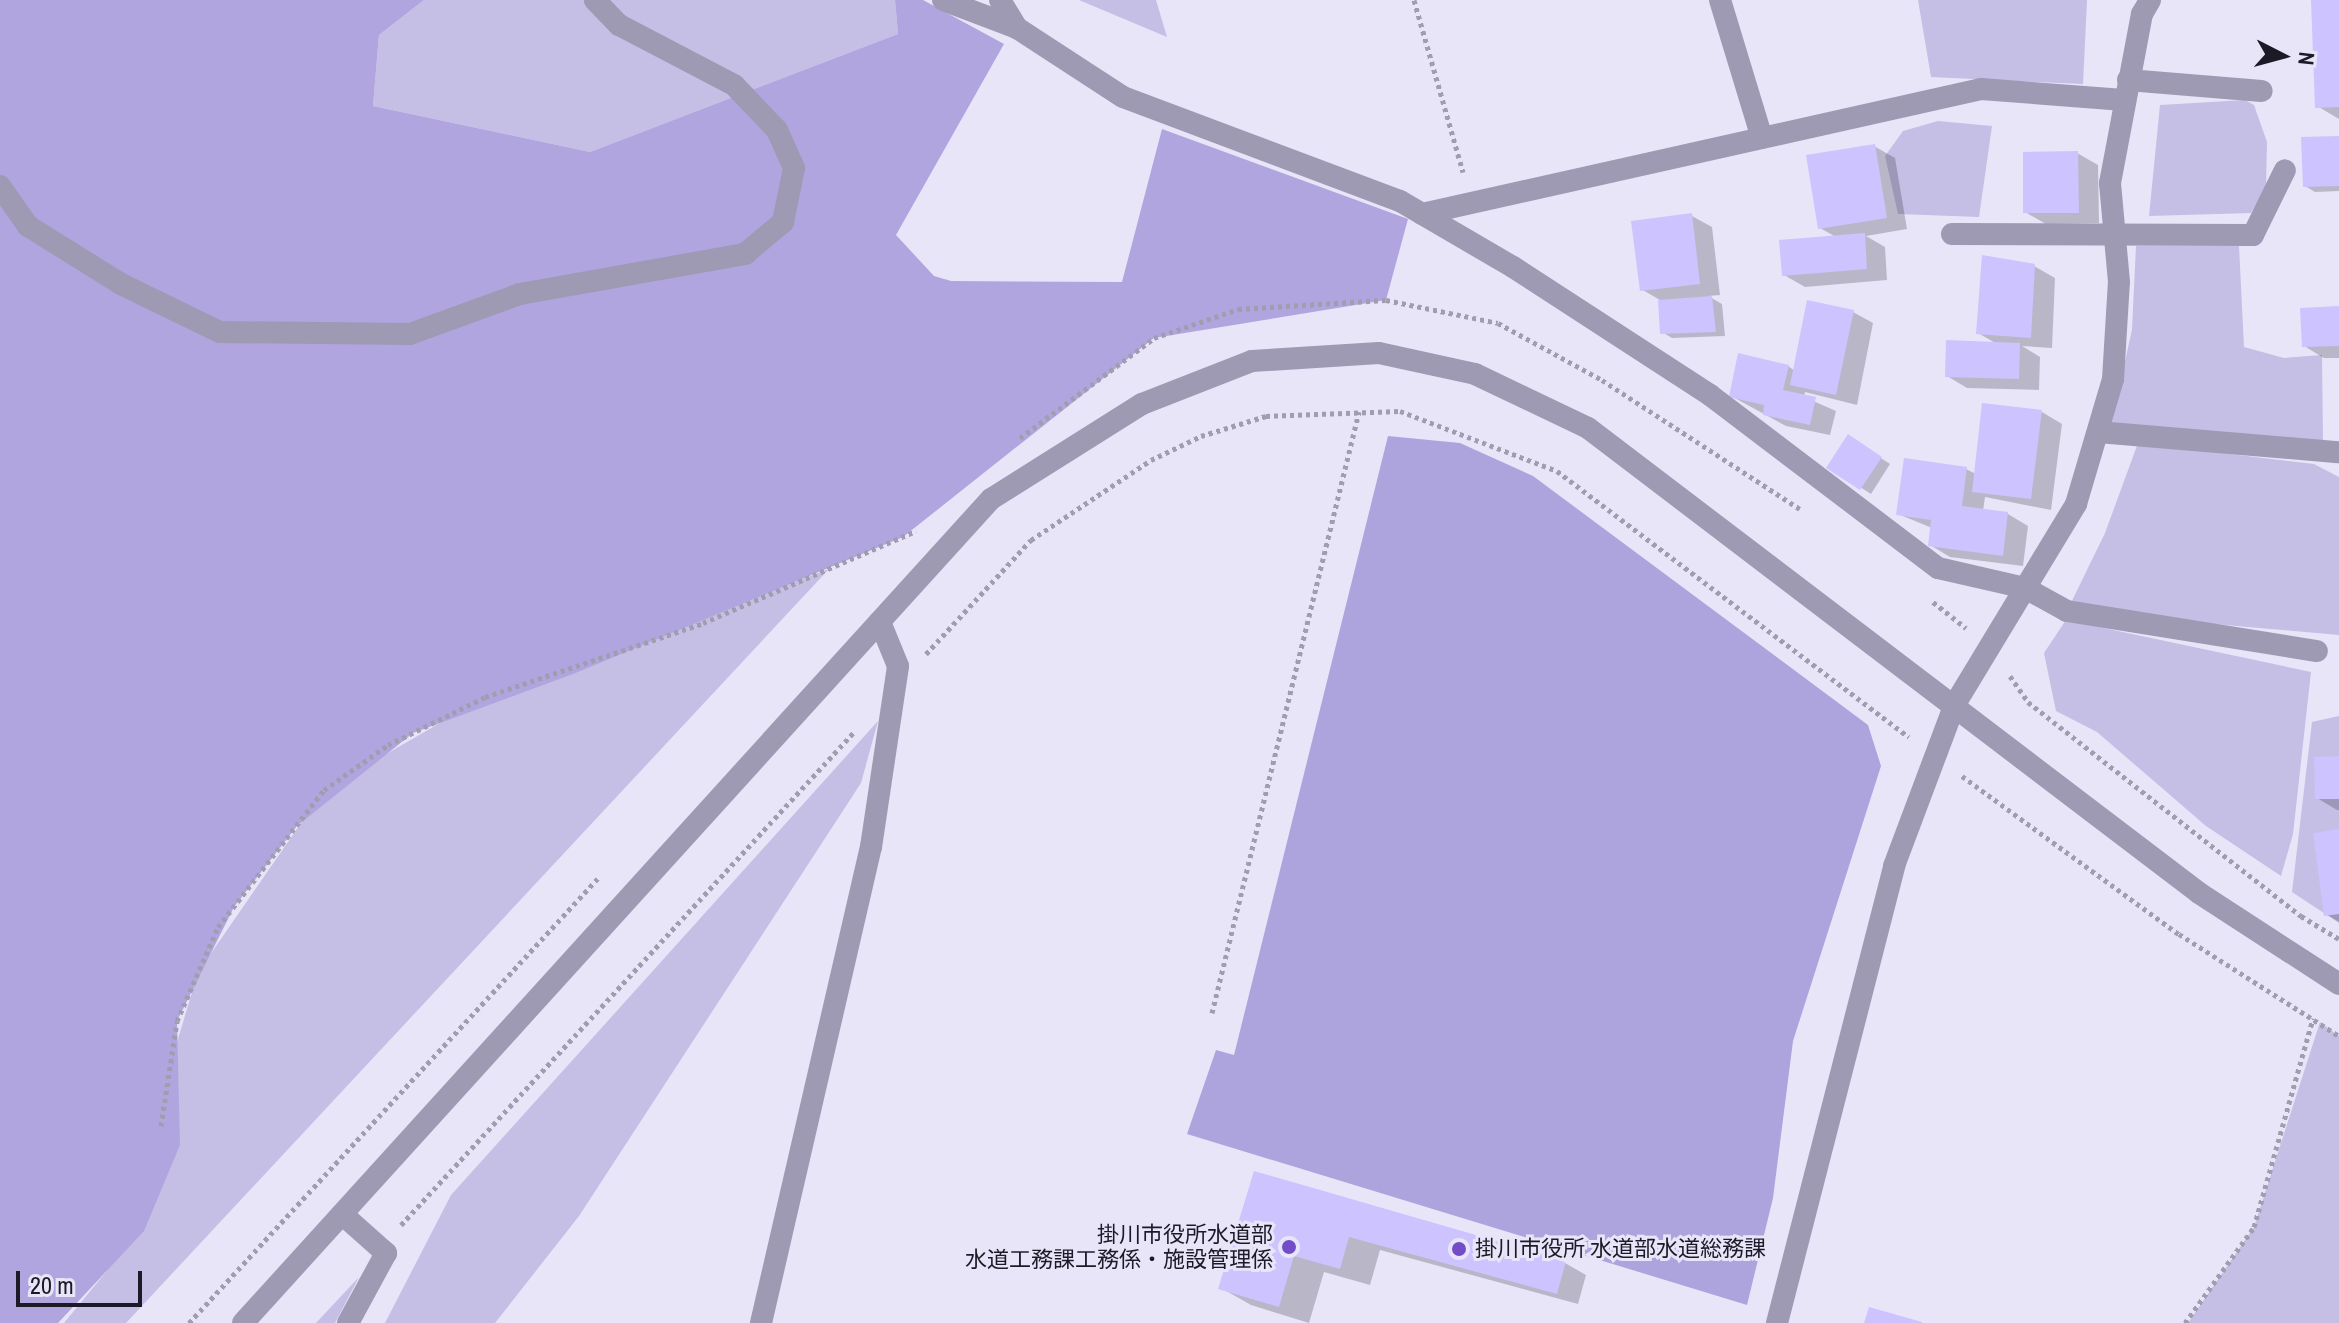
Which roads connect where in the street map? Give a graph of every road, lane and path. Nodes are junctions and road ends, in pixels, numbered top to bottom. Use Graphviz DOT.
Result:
graph roads {
  1 [pos="595,0"];
  2 [pos="943,0"];
  3 [pos="1000,0"];
  4 [pos="1414,0"];
  5 [pos="1720,0"];
  6 [pos="2150,0"];
  7 [pos="1017,28"];
  8 [pos="2126,90"];
  9 [pos="2262,91"];
  10 [pos="1762,138"];
  11 [pos="2285,170"];
  12 [pos="0,186"];
  13 [pos="1472,203"];
  14 [pos="1422,214"];
  15 [pos="1952,234"];
  16 [pos="2115,235"];
  17 [pos="1359,412"];
  18 [pos="2098,432"];
  19 [pos="1011,445"];
  20 [pos="2338,452"];
  21 [pos="1810,515"];
  22 [pos="932,524"];
  23 [pos="918,529"];
  24 [pos="897,553"];
  25 [pos="2025,588"];
  26 [pos="1927,598"];
  27 [pos="880,622"];
  28 [pos="1991,648"];
  29 [pos="2317,651"];
  30 [pos="895,688"];
  31 [pos="1955,704"];
  32 [pos="1935,756"];
  33 [pos="607,868"];
  34 [pos="2339,939"];
  35 [pos="2339,984"];
  36 [pos="1212,1013"];
  37 [pos="2313,1018"];
  38 [pos="2339,1036"];
  39 [pos="161,1126"];
  40 [pos="342,1214"];
  41 [pos="380,1248"];
  42 [pos="189,1323"];
  43 [pos="243,1323"];
  44 [pos="348,1323"];
  45 [pos="761,1323"];
  46 [pos="1777,1323"];
  47 [pos="2185,1323"];
  1 -- 12 [label="street"];
  2 -- 7 [label="street"];
  3 -- 7 [label="street"];
  4 -- 13 [label="path"];
  5 -- 10 [label="street"];
  6 -- 8 [label="street"];
  7 -- 14 [label="street"];
  8 -- 9 [label="street"];
  8 -- 10 [label="street"];
  8 -- 16 [label="street"];
  10 -- 13 [label="street"];
  11 -- 16 [label="street"];
  13 -- 14 [label="street"];
  14 -- 25 [label="street"];
  15 -- 16 [label="street"];
  16 -- 18 [label="street"];
  17 -- 30 [label="path"];
  17 -- 32 [label="path"];
  17 -- 36 [label="path"];
  18 -- 20 [label="street"];
  18 -- 25 [label="street"];
  19 -- 21 [label="path"];
  22 -- 39 [label="path"];
  23 -- 24 [label="path"];
  25 -- 28 [label="street"];
  25 -- 29 [label="street"];
  26 -- 28 [label="path"];
  27 -- 30 [label="street"];
  27 -- 31 [label="street"];
  27 -- 40 [label="street"];
  28 -- 31 [label="street"];
  28 -- 34 [label="path"];
  30 -- 41 [label="path"];
  30 -- 45 [label="street"];
  31 -- 32 [label="street"];
  31 -- 35 [label="street"];
  32 -- 37 [label="path"];
  32 -- 46 [label="street"];
  33 -- 42 [label="path"];
  37 -- 38 [label="path"];
  37 -- 47 [label="path"];
  40 -- 41 [label="street"];
  40 -- 43 [label="street"];
  41 -- 44 [label="street"];
}
